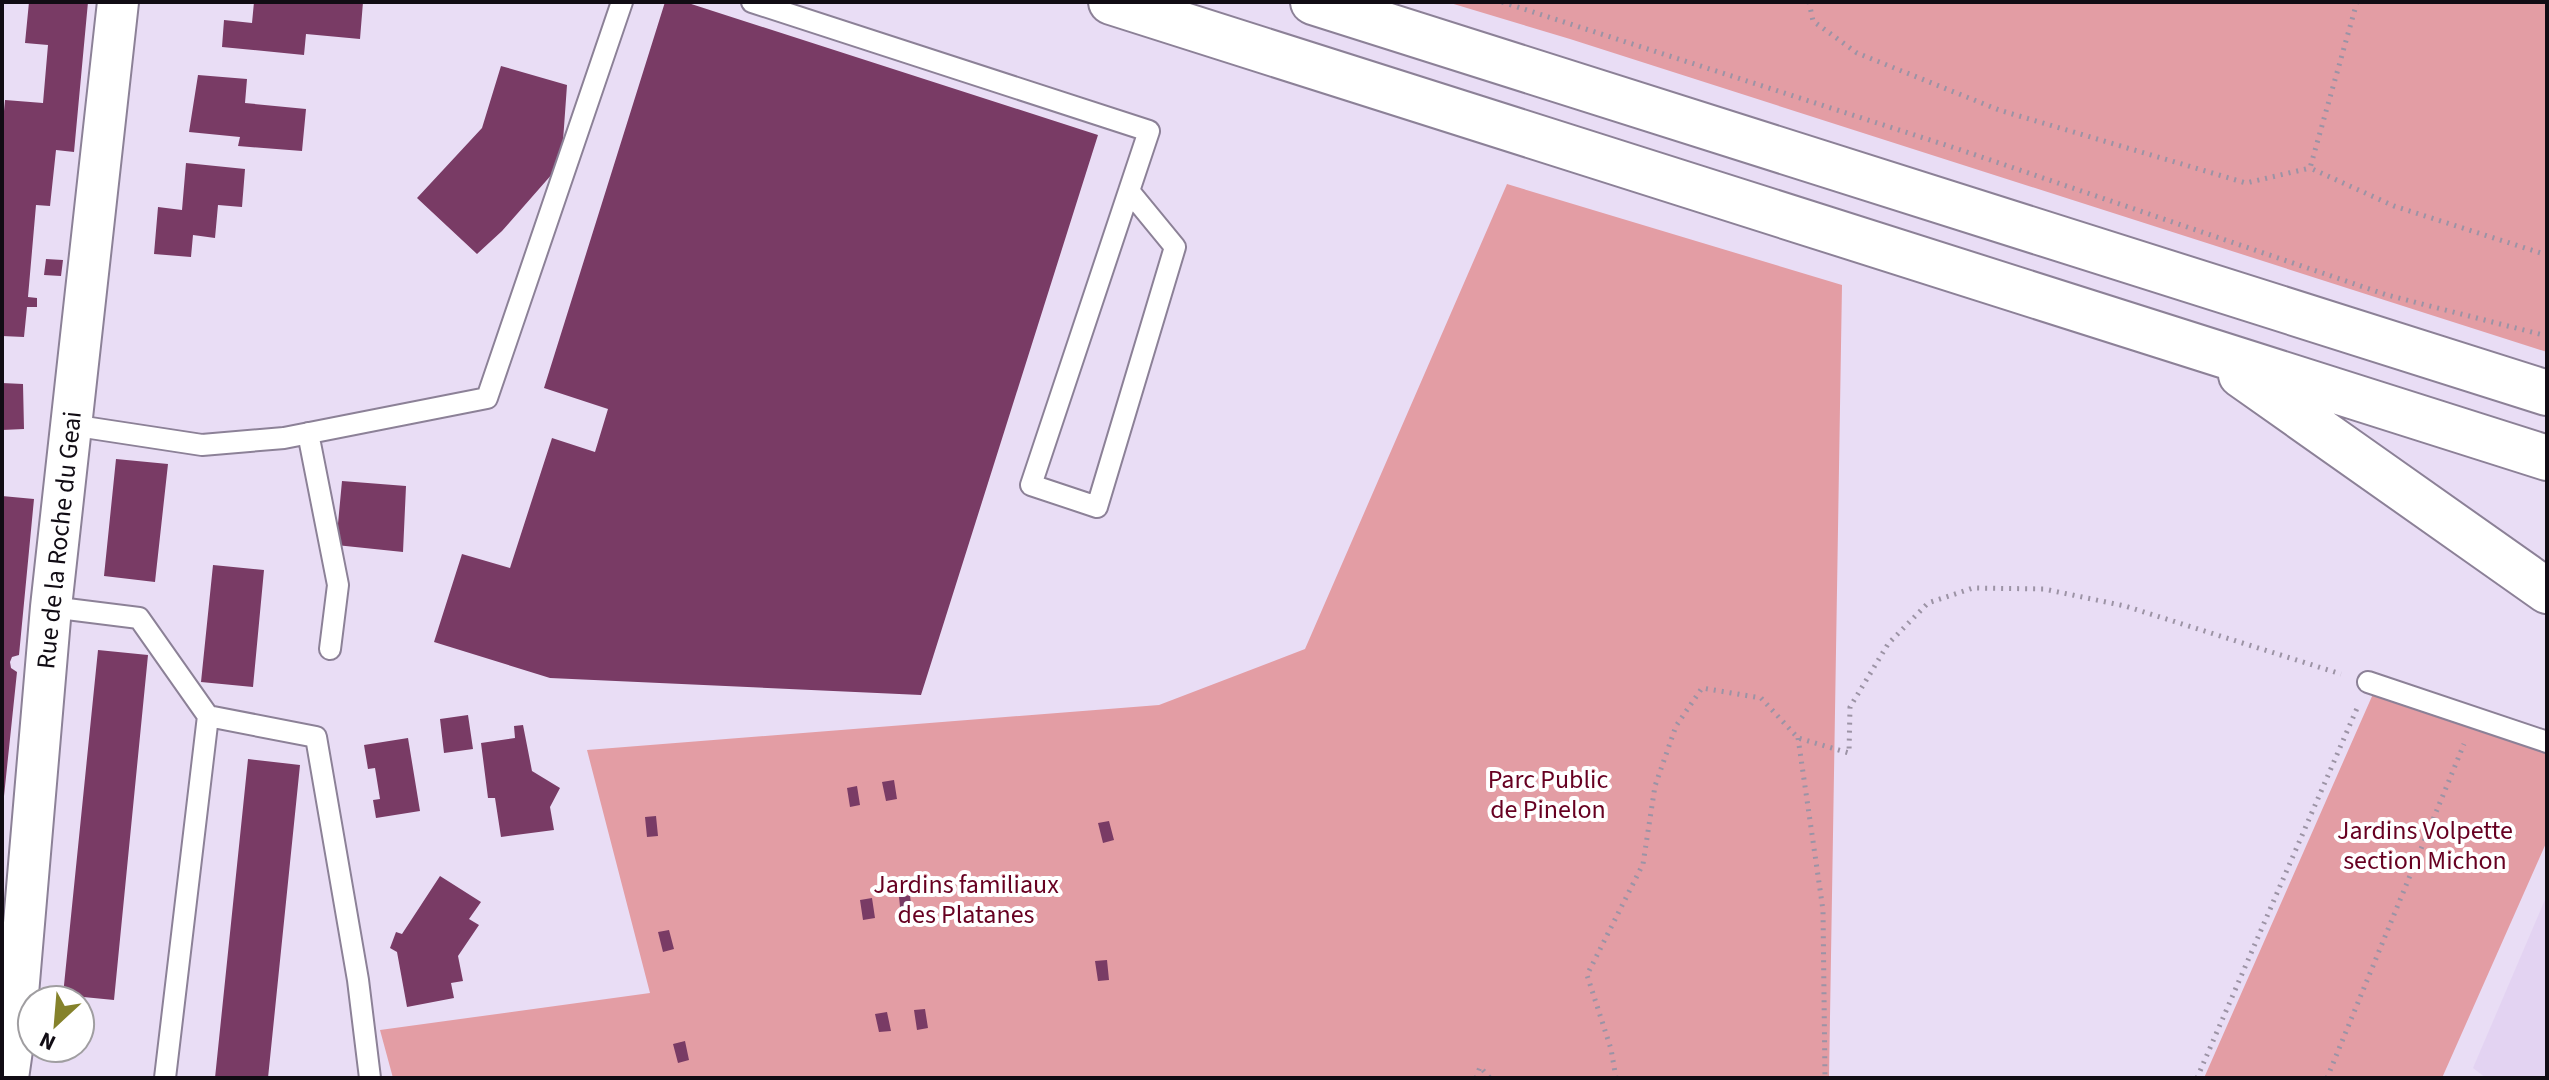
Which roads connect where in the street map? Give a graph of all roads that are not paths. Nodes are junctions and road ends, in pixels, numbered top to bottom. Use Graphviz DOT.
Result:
graph roads {
  1 [pos="118,2"];
  2 [pos="622,2"];
  3 [pos="752,2"];
  4 [pos="1111,2"];
  5 [pos="1313,2"];
  6 [pos="1129,191"];
  7 [pos="2203,348"];
  8 [pos="2547,393"];
  9 [pos="71,425"];
  10 [pos="308,433"];
  11 [pos="2547,458"];
  12 [pos="2547,591"];
  13 [pos="51,607"];
  14 [pos="330,649"];
  15 [pos="2368,682"];
  16 [pos="208,716"];
  17 [pos="2547,742"];
  18 [pos="8,1078"];
  19 [pos="165,1078"];
  20 [pos="370,1078"];
  1 -- 9 [label="street, Rue de la Roche du Geai"];
  2 -- 10 [label="lane"];
  3 -- 6 [label="lane"];
  4 -- 7 [label="main road"];
  5 -- 8 [label="main road"];
  6 -- 6 [label="lane"];
  7 -- 11 [label="main road"];
  7 -- 12 [label="main road"];
  9 -- 10 [label="lane"];
  9 -- 13 [label="street, Rue de la Roche du Geai"];
  10 -- 14 [label="lane"];
  13 -- 16 [label="lane"];
  13 -- 18 [label="street, Rue de la Roche du Geai"];
  15 -- 17 [label="lane"];
  16 -- 19 [label="lane"];
  16 -- 20 [label="lane"];
}
